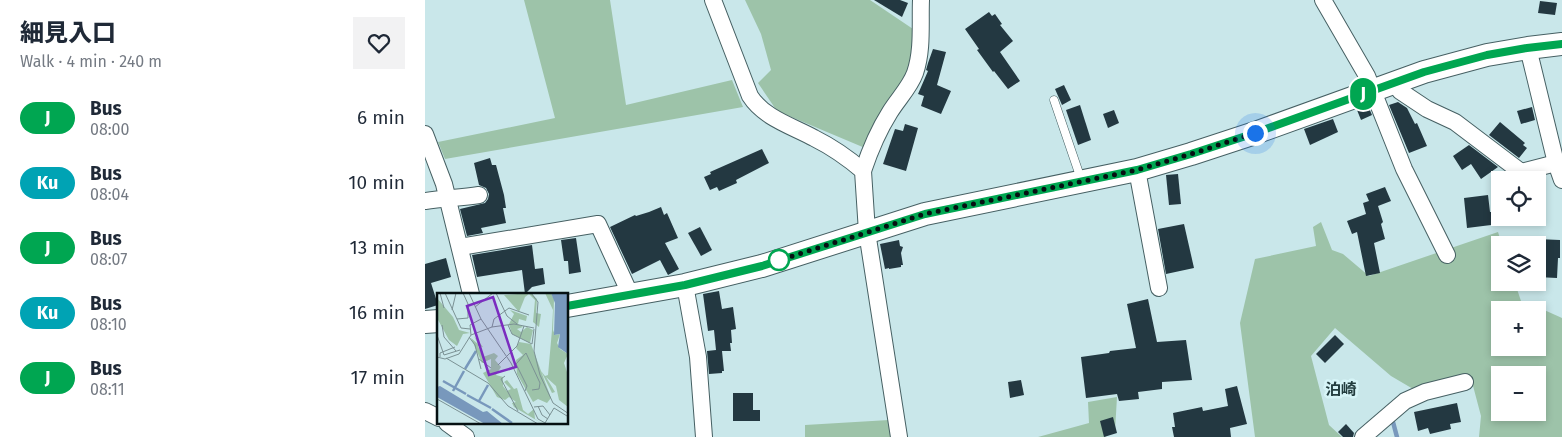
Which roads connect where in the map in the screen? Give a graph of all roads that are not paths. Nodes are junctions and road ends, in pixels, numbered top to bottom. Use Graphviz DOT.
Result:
graph roads {
  1 [pos="713,0"];
  2 [pos="921,0"];
  3 [pos="1323,0"];
  4 [pos="1562,44"];
  5 [pos="1527,48"];
  6 [pos="1396,81"];
  7 [pos="1373,90"];
  8 [pos="1054,100"];
  9 [pos="425,134"];
  10 [pos="1556,164"];
  11 [pos="1137,170"];
  12 [pos="863,171"];
  13 [pos="1517,171"];
  14 [pos="1537,171"];
  15 [pos="1562,180"];
  16 [pos="1082,181"];
  17 [pos="479,195"];
  18 [pos="447,197"];
  19 [pos="425,201"];
  20 [pos="867,232"];
  21 [pos="460,247"];
  22 [pos="1447,255"];
  23 [pos="685,285"];
  24 [pos="1159,288"];
  25 [pos="471,293"];
  26 [pos="631,296"];
  27 [pos="569,306"];
  28 [pos="1465,382"];
  29 [pos="425,411"];
  30 [pos="437,417"];
  31 [pos="448,424"];
  32 [pos="466,437"];
  33 [pos="704,437"];
  34 [pos="899,437"];
  35 [pos="1363,437"];
  1 -- 12 [label="street"];
  2 -- 12 [label="street"];
  3 -- 7 [label="street"];
  4 -- 5 [label="street"];
  5 -- 6 [label="street"];
  5 -- 10 [label="street"];
  6 -- 7 [label="street"];
  6 -- 13 [label="street"];
  7 -- 11 [label="street"];
  7 -- 22 [label="street"];
  8 -- 16 [label="lane"];
  9 -- 18 [label="street"];
  10 -- 14 [label="street"];
  10 -- 15 [label="street"];
  11 -- 16 [label="street"];
  11 -- 24 [label="street"];
  12 -- 20 [label="street"];
  16 -- 20 [label="street"];
  17 -- 18 [label="street"];
  18 -- 19 [label="street"];
  18 -- 21 [label="street"];
  20 -- 23 [label="street"];
  20 -- 34 [label="street"];
  21 -- 25 [label="street"];
  21 -- 26 [label="street"];
  23 -- 26 [label="street"];
  23 -- 33 [label="street"];
  26 -- 27 [label="street"];
  28 -- 35 [label="street"];
  29 -- 30 [label="street"];
  31 -- 32 [label="street"];
}
